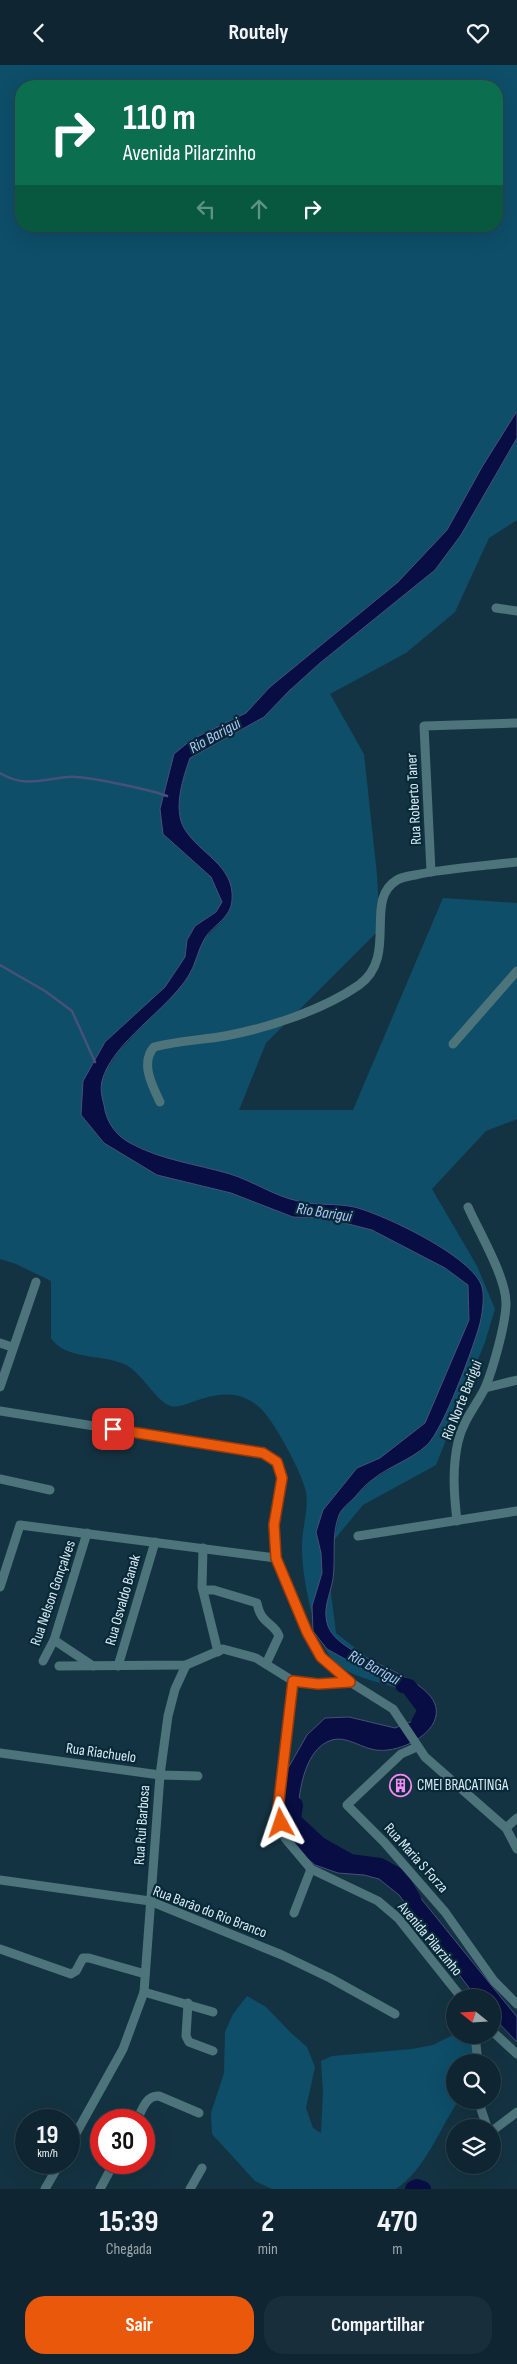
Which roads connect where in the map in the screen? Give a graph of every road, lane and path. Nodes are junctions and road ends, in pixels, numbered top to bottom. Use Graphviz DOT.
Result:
graph roads {
  1 [pos="496,608"];
  2 [pos="517,611"];
  3 [pos="517,723"];
  4 [pos="517,862"];
  5 [pos="431,872"];
  6 [pos="517,971"];
  7 [pos="453,1044"];
  8 [pos="160,1102"];
  9 [pos="468,1207"];
  10 [pos="36,1282"];
  11 [pos="0,1343"];
  12 [pos="12,1347"];
  13 [pos="517,1380"];
  14 [pos="0,1387"];
  15 [pos="485,1388"];
  16 [pos="0,1411"];
  17 [pos="0,1479"];
  18 [pos="50,1489"];
  19 [pos="517,1511"];
  20 [pos="457,1521"];
  21 [pos="87,1533"];
  22 [pos="358,1536"];
  23 [pos="155,1542"];
  24 [pos="203,1548"];
  25 [pos="276,1558"];
  26 [pos="0,1587"];
  27 [pos="202,1590"];
  28 [pos="54,1640"];
  29 [pos="218,1652"];
  30 [pos="43,1661"];
  31 [pos="266,1664"];
  32 [pos="186,1665"];
  33 [pos="59,1666"];
  34 [pos="94,1666"];
  35 [pos="118,1666"];
  36 [pos="293,1681"];
  37 [pos="350,1682"];
  38 [pos="416,1745"];
  39 [pos="0,1753"];
  40 [pos="160,1775"];
  41 [pos="198,1776"];
  42 [pos="517,1818"];
  43 [pos="506,1829"];
  44 [pos="517,1849"];
  45 [pos="311,1869"];
  46 [pos="0,1880"];
  47 [pos="150,1901"];
  48 [pos="294,1913"];
  49 [pos="0,1949"];
  50 [pos="145,1974"];
  51 [pos="455,1989"];
  52 [pos="144,1992"];
  53 [pos="188,2003"];
  54 [pos="517,2003"];
  55 [pos="213,2012"];
  56 [pos="394,2014"];
  57 [pos="501,2039"];
  58 [pos="213,2051"];
  59 [pos="517,2054"];
  60 [pos="143,2109"];
  61 [pos="517,2112"];
  62 [pos="199,2113"];
  63 [pos="501,2124"];
  64 [pos="80,2126"];
  65 [pos="202,2168"];
  66 [pos="54,2174"];
  67 [pos="108,2174"];
  68 [pos="45,2189"];
  69 [pos="100,2189"];
  70 [pos="190,2189"];
  1 -- 2 [label="street"];
  3 -- 5 [label="street, Rua Roberto Taner"];
  4 -- 5 [label="street"];
  5 -- 8 [label="street"];
  6 -- 7 [label="street"];
  9 -- 15 [label="street, Rio Norte Barigui"];
  10 -- 12 [label="street"];
  11 -- 12 [label="street"];
  12 -- 14 [label="street"];
  13 -- 15 [label="street"];
  15 -- 20 [label="street, Rio Norte Barigui"];
  16 -- 25 [label="street"];
  17 -- 18 [label="street"];
  19 -- 20 [label="street"];
  20 -- 22 [label="street"];
  21 -- 23 [label="street"];
  21 -- 26 [label="street"];
  21 -- 28 [label="street, Rua Nelson Gonçalves"];
  23 -- 24 [label="street"];
  23 -- 35 [label="street, Rua Osvaldo Banak"];
  24 -- 25 [label="street"];
  24 -- 27 [label="street"];
  25 -- 37 [label="street"];
  27 -- 29 [label="street"];
  27 -- 31 [label="street"];
  28 -- 30 [label="street, Rua Nelson Gonçalves"];
  28 -- 34 [label="street"];
  29 -- 31 [label="street"];
  29 -- 32 [label="street"];
  31 -- 36 [label="street"];
  32 -- 35 [label="street"];
  32 -- 40 [label="street, Rua Rui Barbosa"];
  33 -- 34 [label="street"];
  34 -- 35 [label="street"];
  36 -- 37 [label="street"];
  36 -- 45 [label="street, Avenida Pilarzinho"];
  37 -- 38 [label="street"];
  38 -- 43 [label="street"];
  38 -- 54 [label="street, Rua Maria S Forza"];
  39 -- 40 [label="street, Rua Riachuelo"];
  40 -- 41 [label="street, Rua Riachuelo"];
  40 -- 47 [label="street, Rua Rui Barbosa"];
  42 -- 43 [label="street"];
  43 -- 44 [label="street"];
  45 -- 48 [label="street"];
  45 -- 51 [label="street, Avenida Pilarzinho"];
  46 -- 47 [label="street, Rua Barão do Rio Branco"];
  47 -- 50 [label="street, Rua Rui Barbosa"];
  47 -- 56 [label="street, Rua Barão do Rio Branco"];
  49 -- 50 [label="street"];
  50 -- 52 [label="street, Rua Rui Barbosa"];
  52 -- 53 [label="street"];
  52 -- 64 [label="street, Rua Rui Barbosa"];
  53 -- 55 [label="street"];
  53 -- 58 [label="street"];
  57 -- 59 [label="street"];
  60 -- 62 [label="street"];
  61 -- 63 [label="street"];
  65 -- 70 [label="street"];
  66 -- 68 [label="street"];
  67 -- 69 [label="street"];
}
